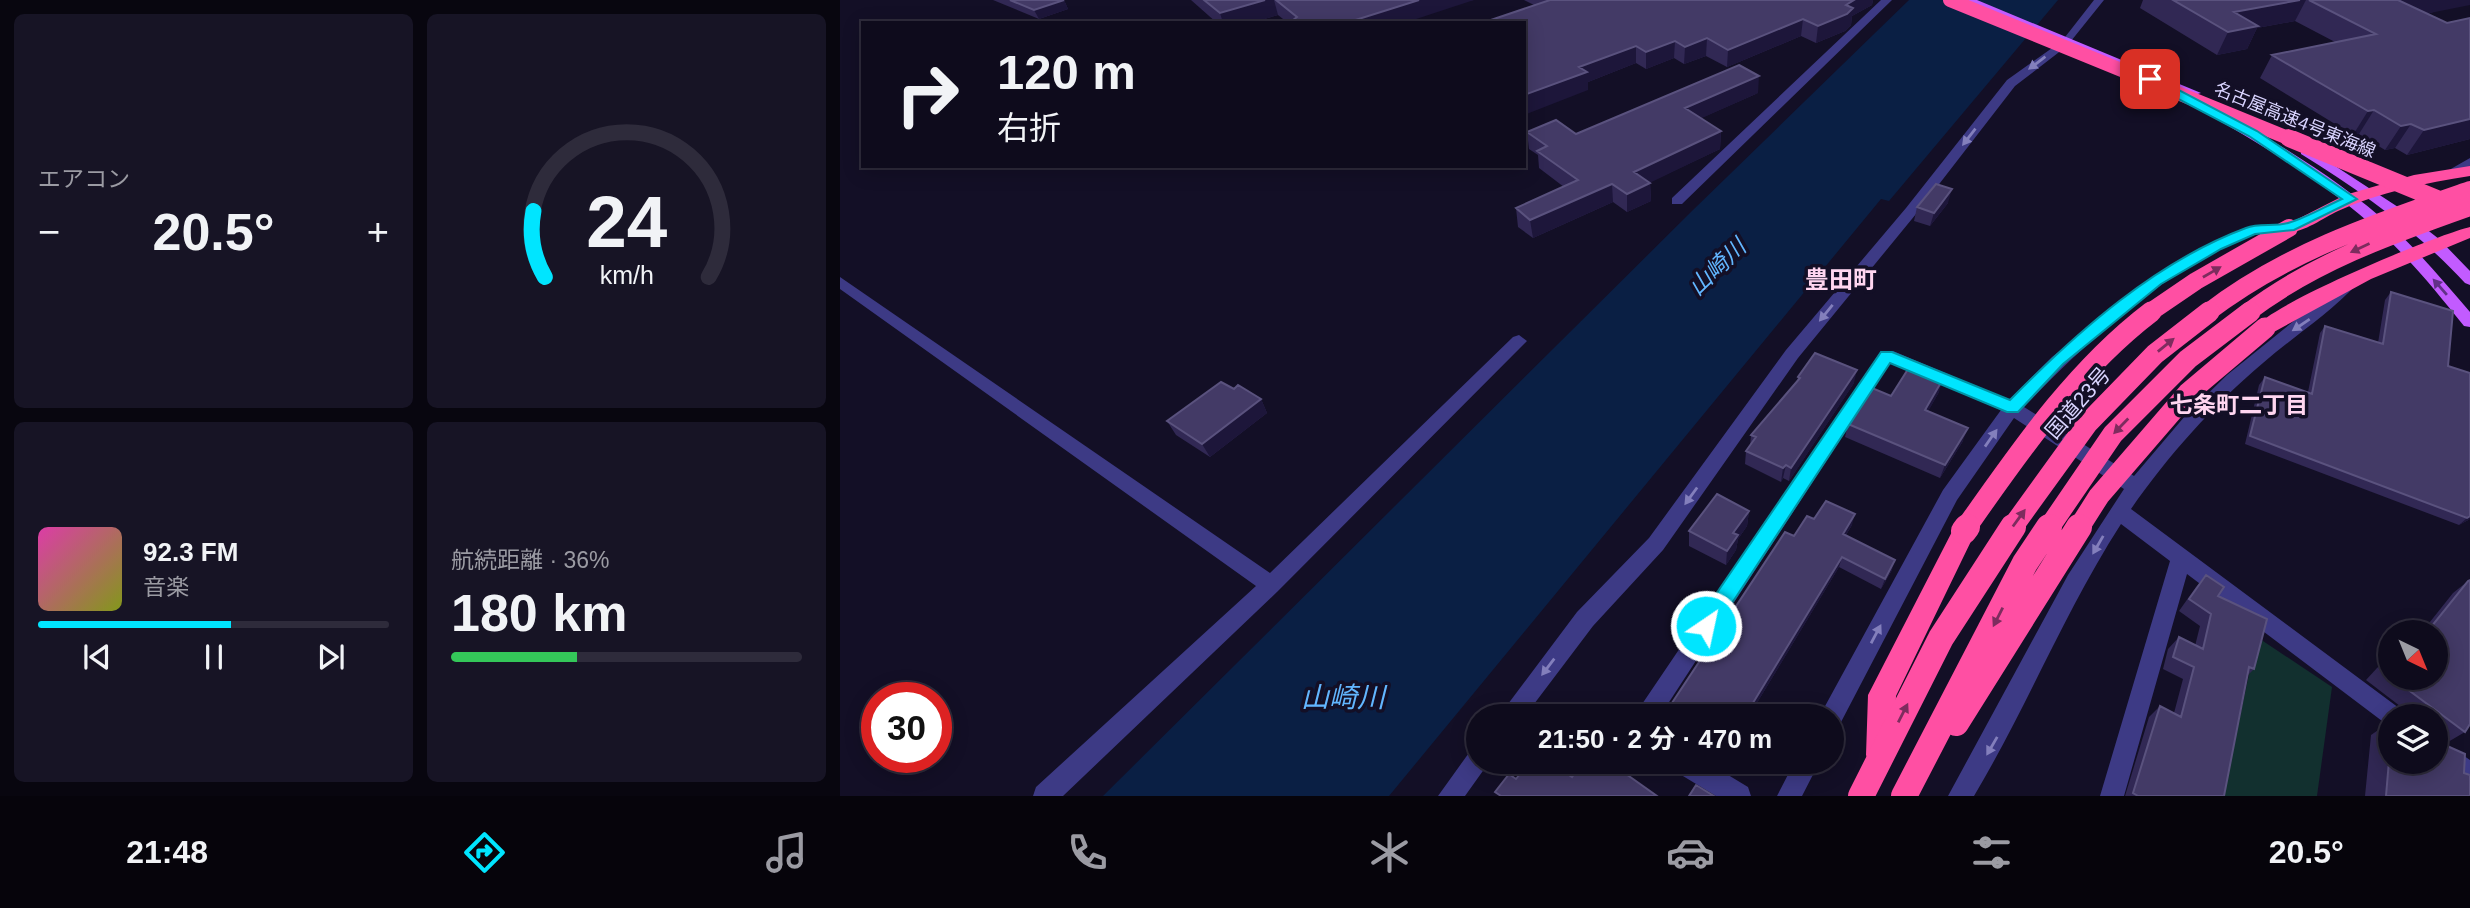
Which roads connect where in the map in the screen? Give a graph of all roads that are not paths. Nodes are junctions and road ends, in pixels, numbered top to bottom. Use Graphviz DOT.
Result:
graph roads {
  1 [pos="1887,0"];
  2 [pos="1950,0"];
  3 [pos="1956,0"];
  4 [pos="1968,0"];
  5 [pos="1975,0"];
  6 [pos="2099,0"];
  7 [pos="2061,40"];
  8 [pos="2470,162"];
  9 [pos="2462,172"];
  10 [pos="2470,190"];
  11 [pos="2374,192"];
  12 [pos="2351,199"];
  13 [pos="2470,200"];
  14 [pos="1676,201"];
  15 [pos="2470,207"];
  16 [pos="2470,213"];
  17 [pos="2289,228"];
  18 [pos="2470,232"];
  19 [pos="2433,244"];
  20 [pos="2410,253"];
  21 [pos="2470,280"];
  22 [pos="2352,281"];
  23 [pos="840,282"];
  24 [pos="2470,322"];
  25 [pos="1519,341"];
  26 [pos="2012,408"];
  27 [pos="2137,488"];
  28 [pos="2119,511"];
  29 [pos="2182,557"];
  30 [pos="1271,585"];
  31 [pos="1520,704"];
  32 [pos="1654,704"];
  33 [pos="1838,704"];
  34 [pos="2378,706"];
  35 [pos="2448,758"];
  36 [pos="1879,760"];
  37 [pos="1467,774"];
  38 [pos="1703,774"];
  39 [pos="1801,774"];
  40 [pos="2470,775"];
  41 [pos="1045,796"];
  42 [pos="1450,796"];
  43 [pos="1739,796"];
  44 [pos="1789,796"];
  45 [pos="1861,796"];
  46 [pos="1904,796"];
  47 [pos="1910,796"];
  48 [pos="1960,796"];
  49 [pos="2112,796"];
  1 -- 14 [label="street"];
  2 -- 16 [label="highway, 名古屋高速4号東海線, bridge"];
  3 -- 7 [label="main road, bridge"];
  4 -- 7 [label="main road"];
  5 -- 13 [label="highway, 名古屋高速4号東海線"];
  6 -- 7 [label="street"];
  7 -- 11 [label="main road"];
  7 -- 12 [label="main road"];
  7 -- 31 [label="street, one-way"];
  8 -- 9 [label="street"];
  9 -- 11 [label="highway"];
  36 -- 10 [label="highway, 国道23号, one-way, bridge"];
  11 -- 12 [label="highway"];
  11 -- 19 [label="main road"];
  12 -- 17 [label="highway"];
  12 -- 20 [label="main road"];
  15 -- 46 [label="highway, one-way, bridge"];
  17 -- 26 [label="street"];
  36 -- 17 [label="highway, one-way, bridge"];
  18 -- 19 [label="highway"];
  19 -- 20 [label="highway"];
  19 -- 21 [label="main road"];
  20 -- 22 [label="highway"];
  24 -- 20 [label="main road, one-way"];
  22 -- 27 [label="street, one-way"];
  22 -- 47 [label="highway, bridge"];
  23 -- 30 [label="street"];
  25 -- 30 [label="street"];
  26 -- 27 [label="street"];
  26 -- 32 [label="street"];
  33 -- 26 [label="street, one-way"];
  27 -- 28 [label="street"];
  28 -- 29 [label="street"];
  28 -- 48 [label="street, one-way"];
  29 -- 34 [label="street"];
  29 -- 49 [label="street"];
  30 -- 41 [label="street"];
  35 -- 40 [label="street"];
  36 -- 45 [label="highway, 国道23号, bridge"];
  37 -- 42 [label="street"];
  38 -- 43 [label="street"];
  39 -- 44 [label="street"];
}
